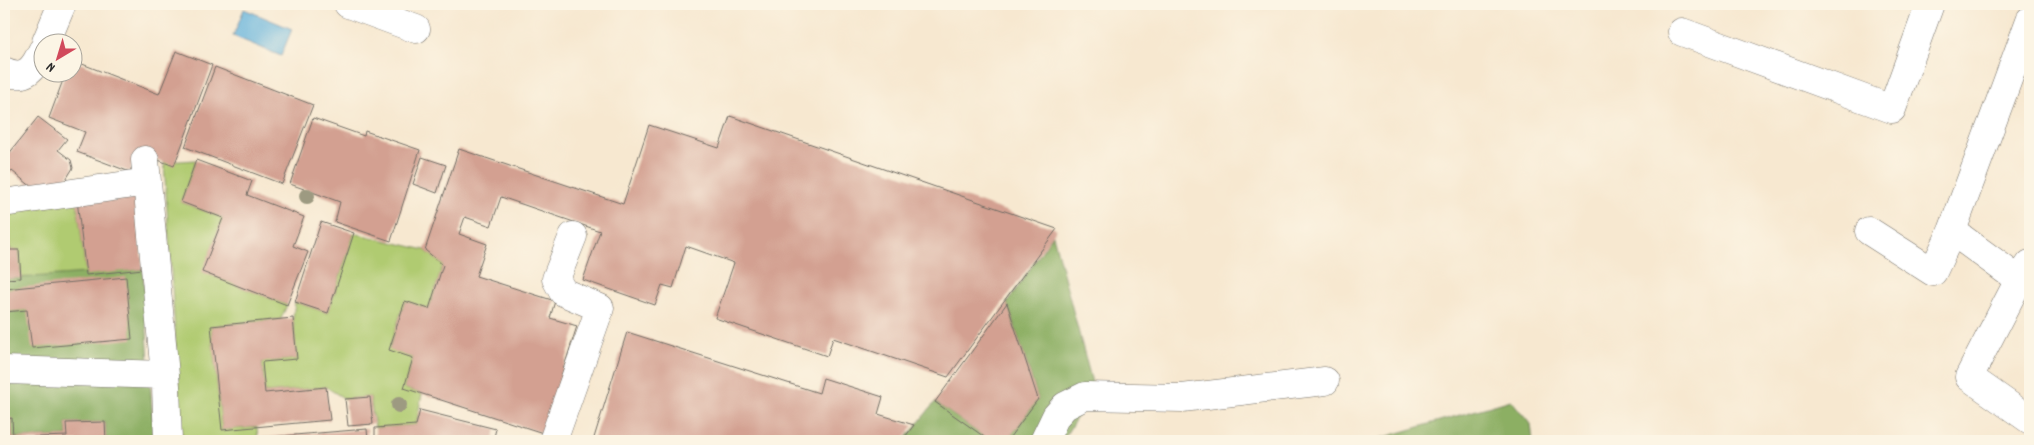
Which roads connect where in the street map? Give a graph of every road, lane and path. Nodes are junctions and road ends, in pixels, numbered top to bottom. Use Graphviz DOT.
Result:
graph roads {
  1 [pos="62,4"];
  2 [pos="348,4"];
  3 [pos="1930,4"];
  4 [pos="2030,20"];
  5 [pos="416,29"];
  6 [pos="50,32"];
  7 [pos="1682,32"];
  8 [pos="32,69"];
  9 [pos="4,72"];
  10 [pos="10,202"];
  11 [pos="1869,231"];
  12 [pos="1952,231"];
  13 [pos="573,236"];
  14 [pos="2025,272"];
  15 [pos="4,370"];
  16 [pos="165,375"];
  17 [pos="1326,381"];
  18 [pos="2030,420"];
  19 [pos="168,441"];
  20 [pos="553,441"];
  21 [pos="1044,441"];
  1 -- 6 [label="street"];
  2 -- 5 [label="street"];
  3 -- 7 [label="street"];
  4 -- 12 [label="street"];
  8 -- 9 [label="street"];
  10 -- 16 [label="street"];
  11 -- 12 [label="street"];
  12 -- 14 [label="street"];
  13 -- 20 [label="street"];
  14 -- 18 [label="street"];
  15 -- 16 [label="street"];
  16 -- 19 [label="street"];
  17 -- 21 [label="street"];
}
